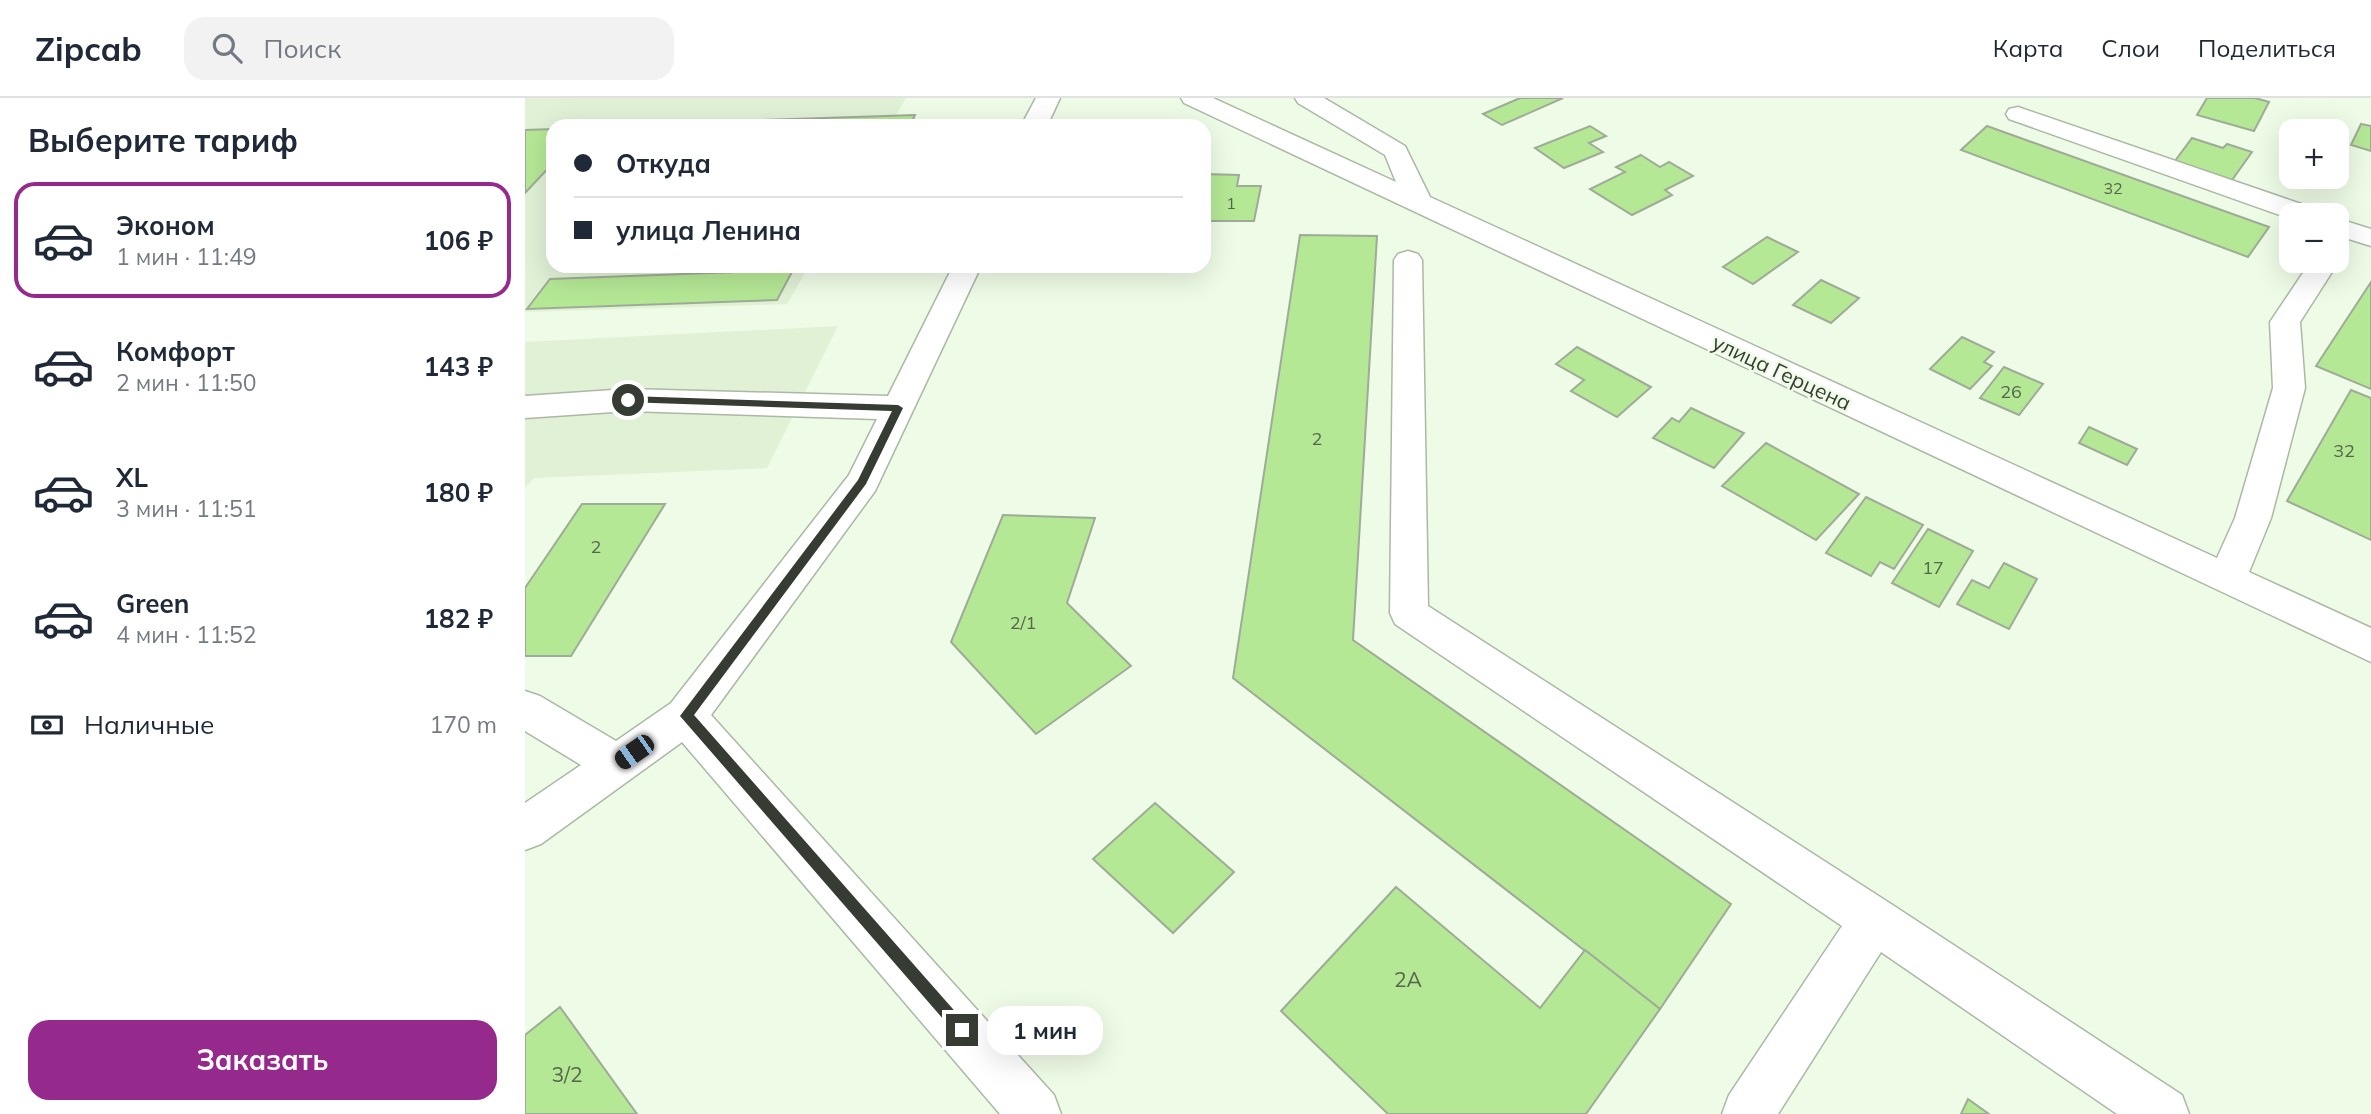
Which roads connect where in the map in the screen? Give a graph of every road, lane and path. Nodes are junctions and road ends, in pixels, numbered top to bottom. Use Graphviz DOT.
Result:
graph roads {
  1 [pos="1048,98"];
  2 [pos="1193,98"];
  3 [pos="1307,98"];
  4 [pos="2018,114"];
  5 [pos="1038,119"];
  6 [pos="1419,203"];
  7 [pos="2279,206"];
  8 [pos="1408,260"];
  9 [pos="964,273"];
  10 [pos="2317,273"];
  11 [pos="525,407"];
  12 [pos="898,408"];
  13 [pos="2227,579"];
  14 [pos="2371,646"];
  15 [pos="525,709"];
  16 [pos="686,716"];
  17 [pos="617,765"];
  18 [pos="525,829"];
  19 [pos="1874,920"];
  20 [pos="1035,1114"];
  21 [pos="1748,1114"];
  22 [pos="2163,1114"];
  1 -- 5 [label="street"];
  2 -- 6 [label="street, улица Герцена"];
  3 -- 6 [label="street"];
  4 -- 7 [label="street"];
  6 -- 13 [label="street, улица Герцена"];
  8 -- 19 [label="street"];
  9 -- 12 [label="street"];
  10 -- 13 [label="street"];
  11 -- 12 [label="street"];
  12 -- 16 [label="street"];
  13 -- 14 [label="street, улица Герцена"];
  15 -- 17 [label="street"];
  16 -- 17 [label="street"];
  16 -- 20 [label="street"];
  17 -- 18 [label="street"];
  19 -- 21 [label="street"];
  19 -- 22 [label="street"];
}
